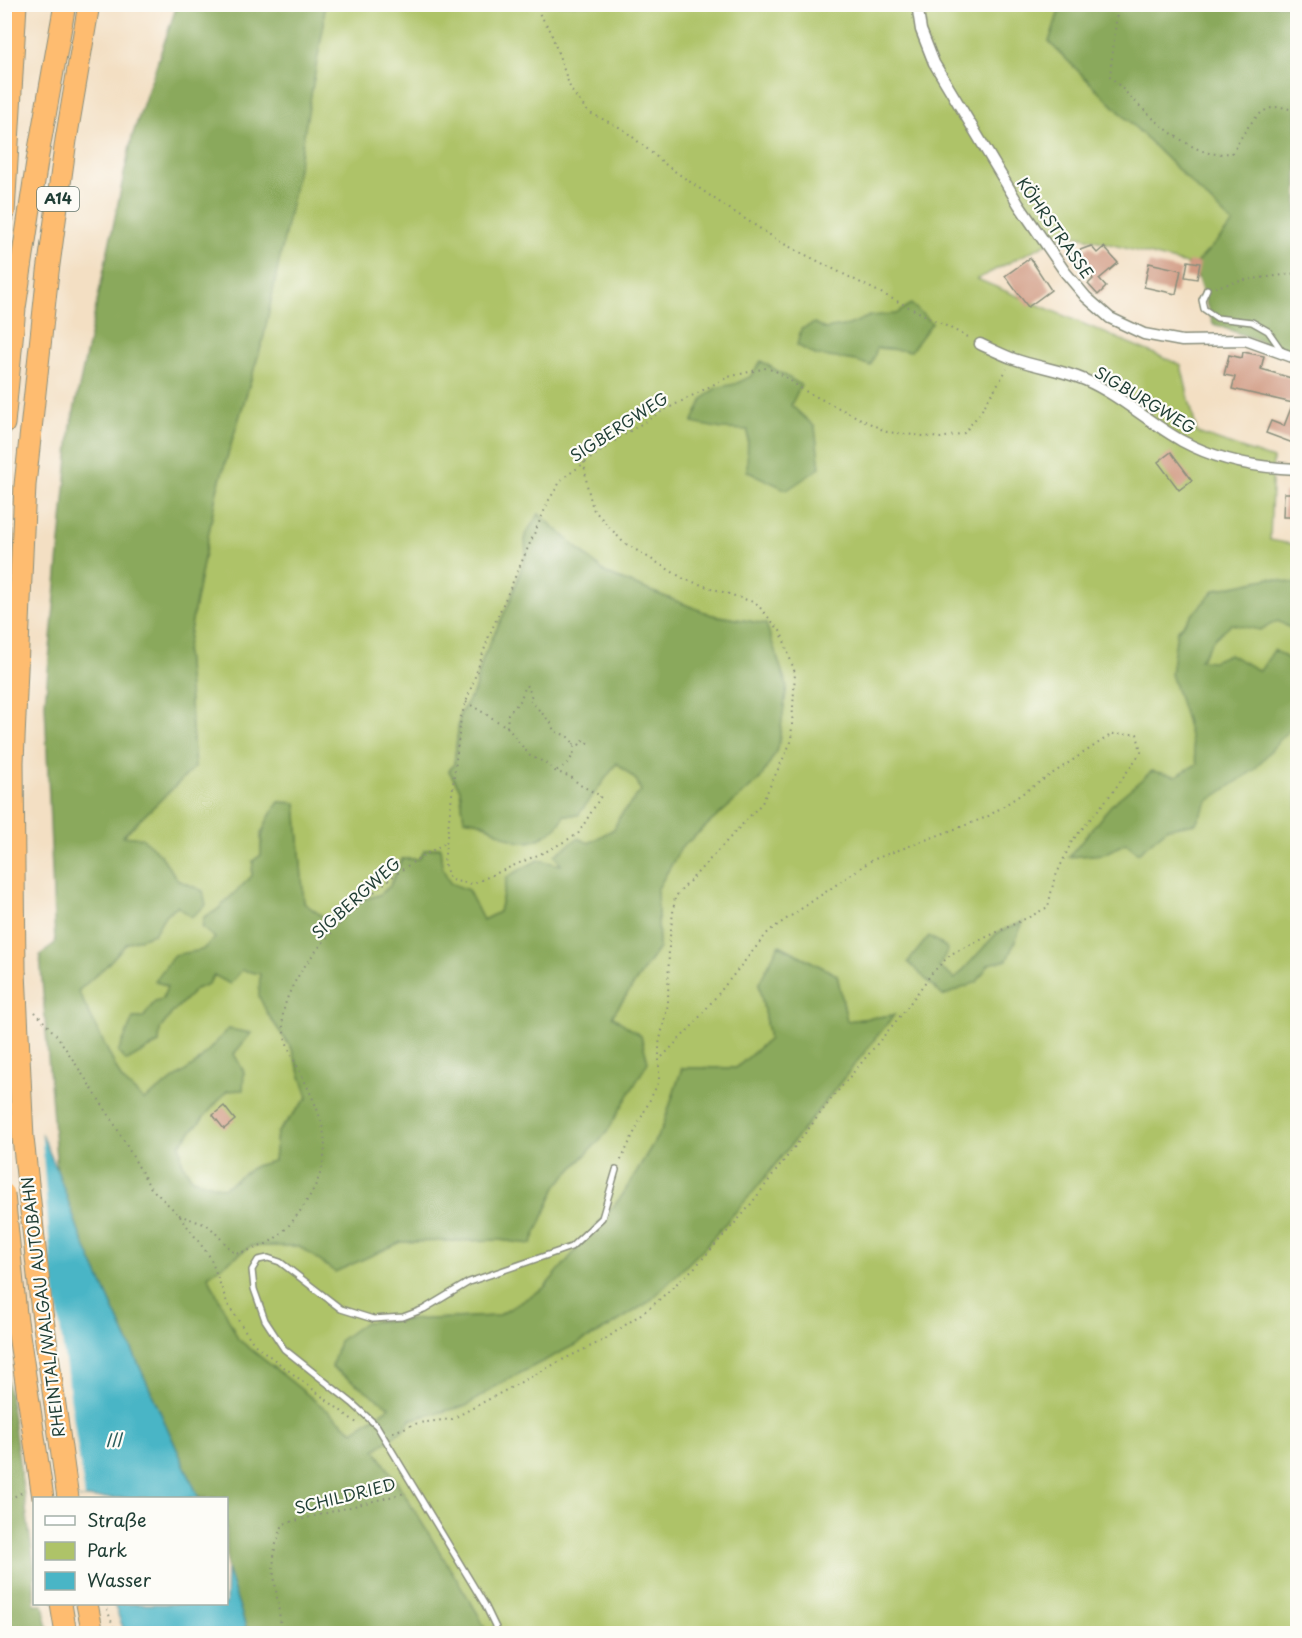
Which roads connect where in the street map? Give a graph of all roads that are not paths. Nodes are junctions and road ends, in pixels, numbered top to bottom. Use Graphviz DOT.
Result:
graph roads {
  1 [pos="16,4"];
  2 [pos="65,4"];
  3 [pos="89,4"];
  4 [pos="916,4"];
  5 [pos="4,213"];
  6 [pos="1207,289"];
  7 [pos="980,344"];
  8 [pos="1284,353"];
  9 [pos="1298,359"];
  10 [pos="4,424"];
  11 [pos="1298,470"];
  12 [pos="616,1170"];
  13 [pos="4,1194"];
  14 [pos="43,1497"];
  15 [pos="68,1497"];
  16 [pos="61,1605"];
  17 [pos="87,1605"];
  18 [pos="66,1634"];
  19 [pos="93,1634"];
  20 [pos="499,1634"];
  1 -- 5 [label="highway"];
  2 -- 10 [label="highway, A14"];
  3 -- 15 [label="highway, RHEINTAL/WALGAU AUTOBAHN / A14, bridge"];
  4 -- 8 [label="street, KÖHRSTRASSE"];
  6 -- 8 [label="lane"];
  7 -- 11 [label="street, SIGBURGWEG"];
  8 -- 9 [label="street, KÖHRSTRASSE"];
  12 -- 20 [label="lane"];
  13 -- 14 [label="highway, RHEINTAL/WALGAU AUTOBAHN, bridge"];
  16 -- 18 [label="highway"];
  17 -- 19 [label="highway"];
}
